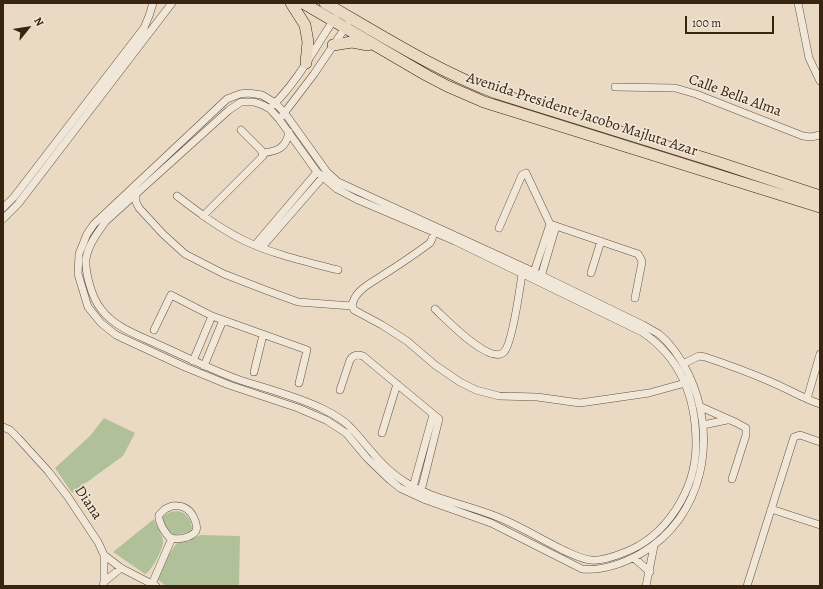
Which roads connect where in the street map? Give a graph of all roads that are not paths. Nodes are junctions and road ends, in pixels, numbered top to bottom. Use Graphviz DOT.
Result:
graph roads {
  1 [pos="153,3"];
  2 [pos="172,3"];
  3 [pos="291,3"];
  4 [pos="303,3"];
  5 [pos="325,3"];
  6 [pos="798,3"];
  7 [pos="336,16"];
  8 [pos="349,23"];
  9 [pos="333,45"];
  10 [pos="378,48"];
  11 [pos="306,63"];
  12 [pos="299,75"];
  13 [pos="820,80"];
  14 [pos="308,82"];
  15 [pos="615,87"];
  16 [pos="275,103"];
  17 [pos="270,109"];
  18 [pos="284,112"];
  19 [pos="279,119"];
  20 [pos="241,130"];
  21 [pos="289,132"];
  22 [pos="820,135"];
  23 [pos="263,154"];
  24 [pos="317,172"];
  25 [pos="322,178"];
  26 [pos="136,194"];
  27 [pos="819,195"];
  28 [pos="177,196"];
  29 [pos="820,207"];
  30 [pos="3,208"];
  31 [pos="203,216"];
  32 [pos="3,219"];
  33 [pos="553,225"];
  34 [pos="499,228"];
  35 [pos="434,232"];
  36 [pos="601,240"];
  37 [pos="259,246"];
  38 [pos="338,270"];
  39 [pos="534,272"];
  40 [pos="591,273"];
  41 [pos="522,274"];
  42 [pos="540,279"];
  43 [pos="635,298"];
  44 [pos="352,306"];
  45 [pos="435,309"];
  46 [pos="212,316"];
  47 [pos="223,320"];
  48 [pos="154,330"];
  49 [pos="263,335"];
  50 [pos="820,354"];
  51 [pos="192,360"];
  52 [pos="683,364"];
  53 [pos="204,366"];
  54 [pos="254,372"];
  55 [pos="689,382"];
  56 [pos="299,383"];
  57 [pos="397,384"];
  58 [pos="340,390"];
  59 [pos="807,399"];
  60 [pos="820,404"];
  61 [pos="701,408"];
  62 [pos="433,415"];
  63 [pos="727,420"];
  64 [pos="703,425"];
  65 [pos="3,427"];
  66 [pos="382,433"];
  67 [pos="820,442"];
  68 [pos="732,478"];
  69 [pos="413,487"];
  70 [pos="422,491"];
  71 [pos="771,509"];
  72 [pos="820,525"];
  73 [pos="172,538"];
  74 [pos="654,546"];
  75 [pos="104,555"];
  76 [pos="634,558"];
  77 [pos="121,568"];
  78 [pos="650,572"];
  79 [pos="104,584"];
  80 [pos="154,585"];
  81 [pos="646,586"];
  82 [pos="747,586"];
  1 -- 30 [label="street"];
  2 -- 32 [label="street"];
  3 -- 11 [label="main road"];
  4 -- 7 [label="main road, Avenida Presidente Jacobo Majluta Azar"];
  5 -- 7 [label="main road, Avenida Presidente Jacobo Majluta Azar"];
  6 -- 13 [label="street"];
  7 -- 8 [label="main road, Avenida Presidente Jacobo Majluta Azar"];
  7 -- 11 [label="street"];
  8 -- 9 [label="street"];
  8 -- 10 [label="main road, Avenida Presidente Jacobo Majluta Azar"];
  8 -- 27 [label="main road, Avenida Presidente Jacobo Majluta Azar"];
  9 -- 10 [label="main road"];
  9 -- 14 [label="street"];
  10 -- 29 [label="main road, Avenida Presidente Jacobo Majluta Azar"];
  11 -- 12 [label="street"];
  12 -- 14 [label="street"];
  12 -- 16 [label="street"];
  14 -- 18 [label="street"];
  15 -- 22 [label="street, Calle Bella Alma"];
  16 -- 17 [label="street"];
  16 -- 18 [label="street"];
  16 -- 76 [label="street"];
  17 -- 19 [label="street"];
  17 -- 26 [label="street"];
  18 -- 19 [label="street"];
  18 -- 39 [label="street"];
  19 -- 21 [label="street"];
  20 -- 23 [label="street"];
  21 -- 23 [label="street"];
  21 -- 24 [label="street"];
  23 -- 31 [label="street"];
  24 -- 25 [label="street"];
  24 -- 37 [label="street"];
  25 -- 35 [label="street"];
  25 -- 37 [label="street"];
  26 -- 44 [label="street"];
  26 -- 51 [label="street"];
  28 -- 31 [label="street"];
  31 -- 37 [label="street"];
  33 -- 34 [label="street"];
  33 -- 36 [label="street"];
  33 -- 39 [label="street"];
  33 -- 42 [label="street"];
  35 -- 41 [label="street"];
  35 -- 44 [label="street"];
  36 -- 40 [label="street"];
  36 -- 43 [label="street"];
  37 -- 38 [label="street"];
  39 -- 42 [label="street"];
  41 -- 42 [label="street"];
  41 -- 45 [label="street"];
  42 -- 52 [label="street"];
  42 -- 55 [label="street"];
  44 -- 55 [label="street"];
  46 -- 47 [label="street"];
  46 -- 48 [label="street"];
  46 -- 51 [label="street"];
  47 -- 49 [label="street"];
  47 -- 53 [label="street"];
  49 -- 54 [label="street"];
  49 -- 56 [label="street"];
  50 -- 59 [label="street"];
  51 -- 53 [label="street"];
  52 -- 55 [label="street"];
  52 -- 59 [label="street"];
  53 -- 69 [label="street"];
  55 -- 61 [label="street"];
  55 -- 70 [label="street"];
  57 -- 58 [label="street"];
  57 -- 62 [label="street"];
  57 -- 66 [label="street"];
  59 -- 60 [label="street"];
  61 -- 63 [label="street"];
  61 -- 64 [label="street"];
  62 -- 69 [label="street"];
  62 -- 70 [label="street"];
  63 -- 64 [label="street"];
  63 -- 68 [label="street"];
  64 -- 74 [label="street"];
  65 -- 75 [label="street, Diana"];
  67 -- 71 [label="street"];
  69 -- 70 [label="street"];
  71 -- 72 [label="street"];
  71 -- 82 [label="street"];
  73 -- 73 [label="street"];
  73 -- 80 [label="street"];
  74 -- 76 [label="street"];
  74 -- 78 [label="street"];
  75 -- 77 [label="street, Diana"];
  75 -- 79 [label="street"];
  76 -- 78 [label="street"];
  77 -- 79 [label="street"];
  77 -- 80 [label="street, Diana"];
  78 -- 81 [label="street"];
}
